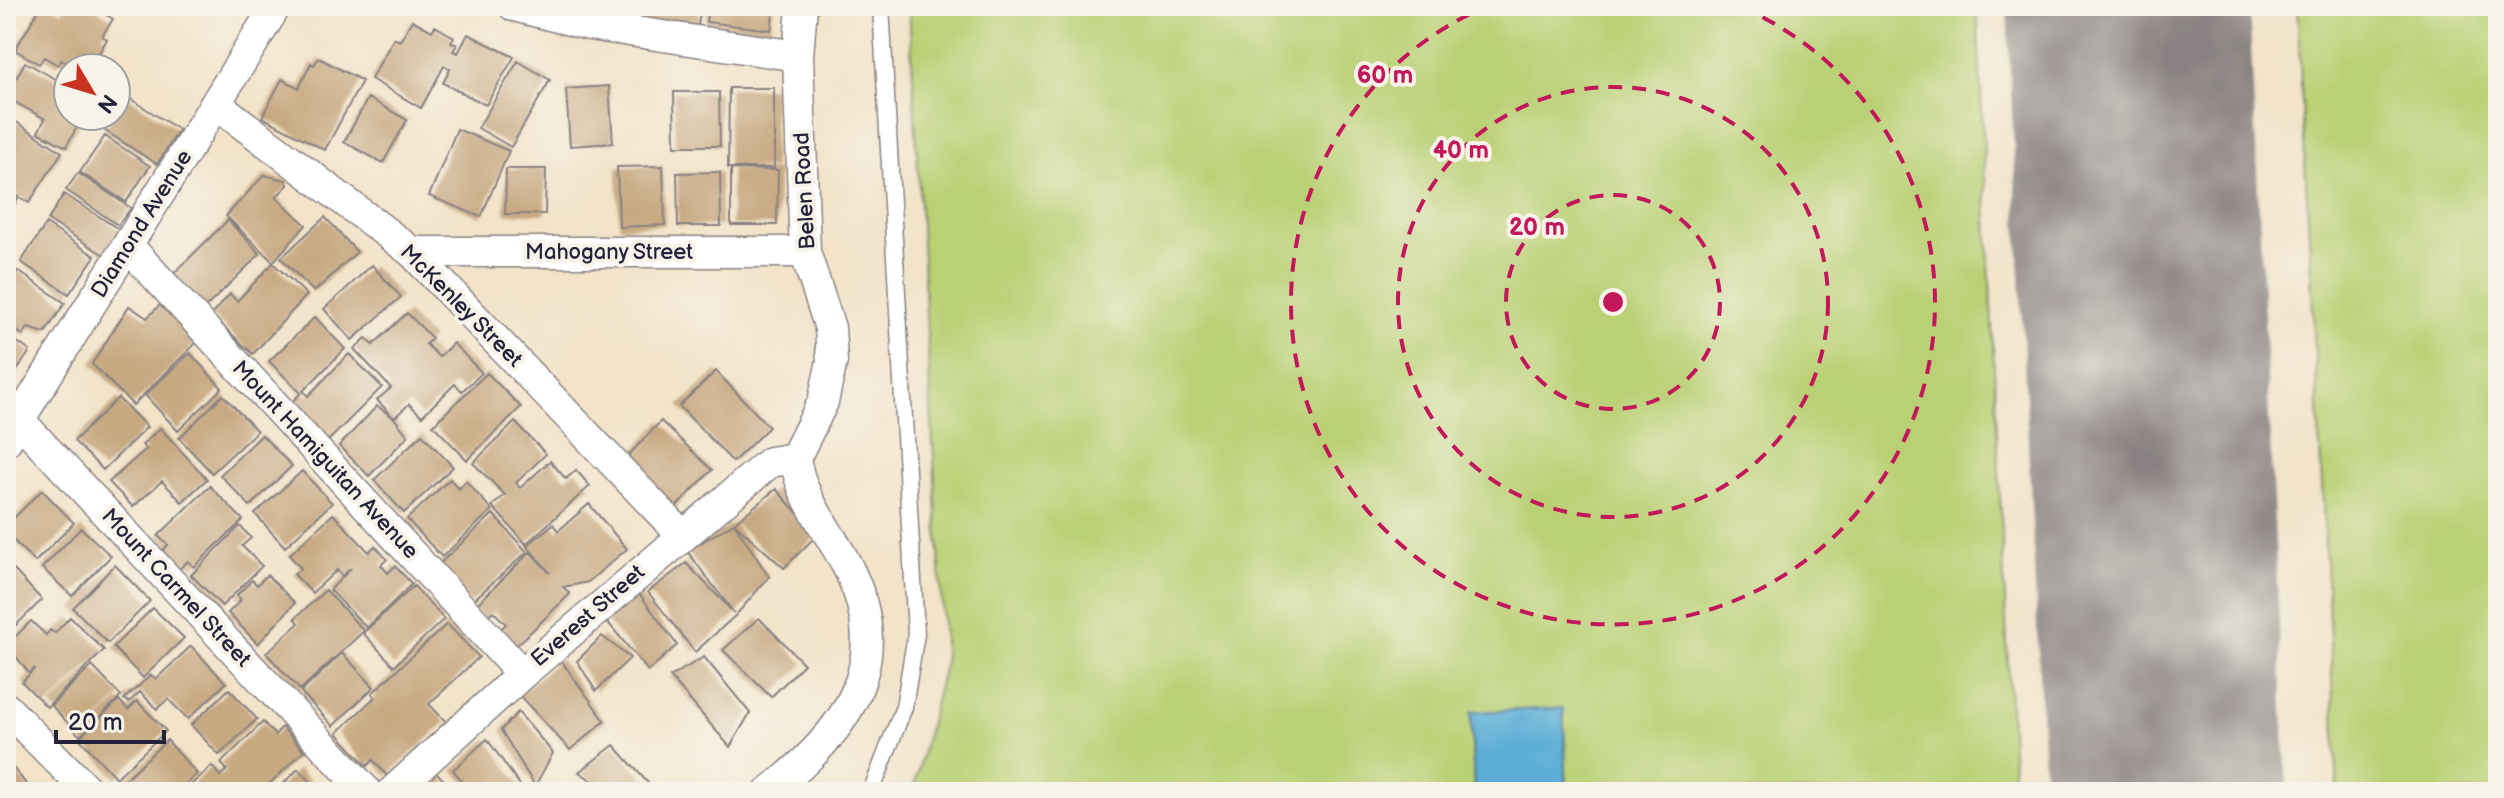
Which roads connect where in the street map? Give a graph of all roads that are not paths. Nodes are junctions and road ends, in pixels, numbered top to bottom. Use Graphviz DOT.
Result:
graph roads {
  1 [pos="276,6"];
  2 [pos="514,6"];
  3 [pos="802,6"];
  4 [pos="881,6"];
  5 [pos="590,15"];
  6 [pos="798,56"];
  7 [pos="216,104"];
  8 [pos="128,246"];
  9 [pos="412,252"];
  10 [pos="805,252"];
  11 [pos="12,430"];
  12 [pos="795,458"];
  13 [pos="682,535"];
  14 [pos="522,674"];
  15 [pos="6,708"];
  16 [pos="89,792"];
  17 [pos="367,792"];
  18 [pos="392,792"];
  19 [pos="769,792"];
  20 [pos="871,792"];
  1 -- 7 [label="street, Diamond Avenue"];
  2 -- 5 [label="street"];
  3 -- 6 [label="street, Belen Road"];
  4 -- 20 [label="lane"];
  5 -- 6 [label="street"];
  6 -- 10 [label="street, Belen Road"];
  7 -- 8 [label="street, Diamond Avenue"];
  7 -- 9 [label="street, McKenley Street"];
  8 -- 11 [label="street, Diamond Avenue"];
  8 -- 14 [label="street, Mount Hamiguitan Avenue"];
  9 -- 10 [label="street, Mahogany Street"];
  9 -- 13 [label="street, McKenley Street"];
  10 -- 12 [label="street, Belen Road"];
  11 -- 17 [label="street, Mount Carmel Street"];
  12 -- 13 [label="street, Everest Street"];
  12 -- 19 [label="street"];
  13 -- 14 [label="street, Everest Street"];
  14 -- 18 [label="street, Everest Street"];
  15 -- 16 [label="street"];
}
